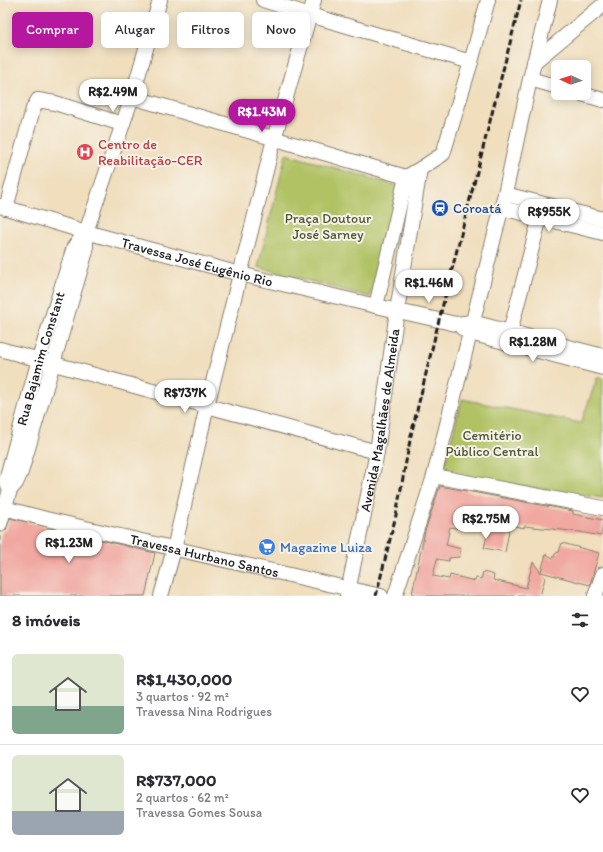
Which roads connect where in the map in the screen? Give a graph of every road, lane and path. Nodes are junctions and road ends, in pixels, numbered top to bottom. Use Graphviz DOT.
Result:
graph roads {
  1 [pos="160,0"];
  2 [pos="263,0"];
  3 [pos="314,0"];
  4 [pos="488,0"];
  5 [pos="550,0"];
  6 [pos="603,5"];
  7 [pos="298,12"];
  8 [pos="310,16"];
  9 [pos="301,48"];
  10 [pos="471,62"];
  11 [pos="534,62"];
  12 [pos="530,79"];
  13 [pos="551,85"];
  14 [pos="132,97"];
  15 [pos="591,97"];
  16 [pos="603,100"];
  17 [pos="122,124"];
  18 [pos="274,139"];
  19 [pos="420,169"];
  20 [pos="406,177"];
  21 [pos="503,201"];
  22 [pos="3,207"];
  23 [pos="540,217"];
  24 [pos="603,219"];
  25 [pos="86,232"];
  26 [pos="603,233"];
  27 [pos="240,274"];
  28 [pos="376,306"];
  29 [pos="397,310"];
  30 [pos="471,328"];
  31 [pos="510,332"];
  32 [pos="0,349"];
  33 [pos="603,356"];
  34 [pos="46,361"];
  35 [pos="603,368"];
  36 [pos="207,406"];
  37 [pos="377,452"];
  38 [pos="434,476"];
  39 [pos="4,508"];
  40 [pos="603,508"];
  41 [pos="0,524"];
  42 [pos="174,549"];
  43 [pos="603,574"];
  44 [pos="348,592"];
  45 [pos="161,596"];
  46 [pos="381,596"];
  47 [pos="395,596"];
  48 [pos="595,596"];
  1 -- 14 [label="street, Rua Bajamim Constant"];
  2 -- 7 [label="street"];
  3 -- 8 [label="street"];
  4 -- 10 [label="street"];
  5 -- 11 [label="street"];
  6 -- 11 [label="street"];
  8 -- 10 [label="street"];
  9 -- 18 [label="street"];
  10 -- 19 [label="street"];
  11 -- 12 [label="street"];
  12 -- 13 [label="street"];
  12 -- 21 [label="street"];
  14 -- 17 [label="street, Rua Bajamim Constant"];
  14 -- 18 [label="street"];
  15 -- 16 [label="street"];
  17 -- 22 [label="street"];
  17 -- 25 [label="street, Rua Bajamim Constant"];
  18 -- 20 [label="street"];
  18 -- 27 [label="street"];
  19 -- 20 [label="street"];
  19 -- 29 [label="street, Avenida Magalhães de Almeida"];
  20 -- 28 [label="street"];
  21 -- 23 [label="street"];
  21 -- 24 [label="street"];
  21 -- 30 [label="street"];
  22 -- 25 [label="street, Travessa José Eugênio Rio"];
  23 -- 26 [label="street"];
  23 -- 31 [label="street"];
  25 -- 27 [label="street, Travessa José Eugênio Rio"];
  25 -- 34 [label="street, Rua Bajamim Constant"];
  27 -- 28 [label="street, Travessa José Eugênio Rio"];
  27 -- 36 [label="street"];
  28 -- 29 [label="street, Travessa José Eugênio Rio"];
  29 -- 30 [label="street, Travessa José Eugênio Rio"];
  29 -- 37 [label="street, Avenida Magalhães de Almeida"];
  30 -- 31 [label="street"];
  30 -- 35 [label="street"];
  30 -- 38 [label="street"];
  31 -- 33 [label="street"];
  32 -- 34 [label="street"];
  34 -- 36 [label="street"];
  34 -- 39 [label="street, Rua Bajamim Constant"];
  36 -- 37 [label="street"];
  36 -- 42 [label="street"];
  37 -- 44 [label="street, Avenida Magalhães de Almeida"];
  38 -- 40 [label="street"];
  38 -- 47 [label="street"];
  39 -- 41 [label="street, Rua Bajamim Constant"];
  39 -- 42 [label="street, Travessa Hurbano Santos"];
  42 -- 44 [label="street, Travessa Hurbano Santos"];
  42 -- 45 [label="street"];
  43 -- 48 [label="street"];
  44 -- 46 [label="street, Travessa Hurbano Santos"];
}
